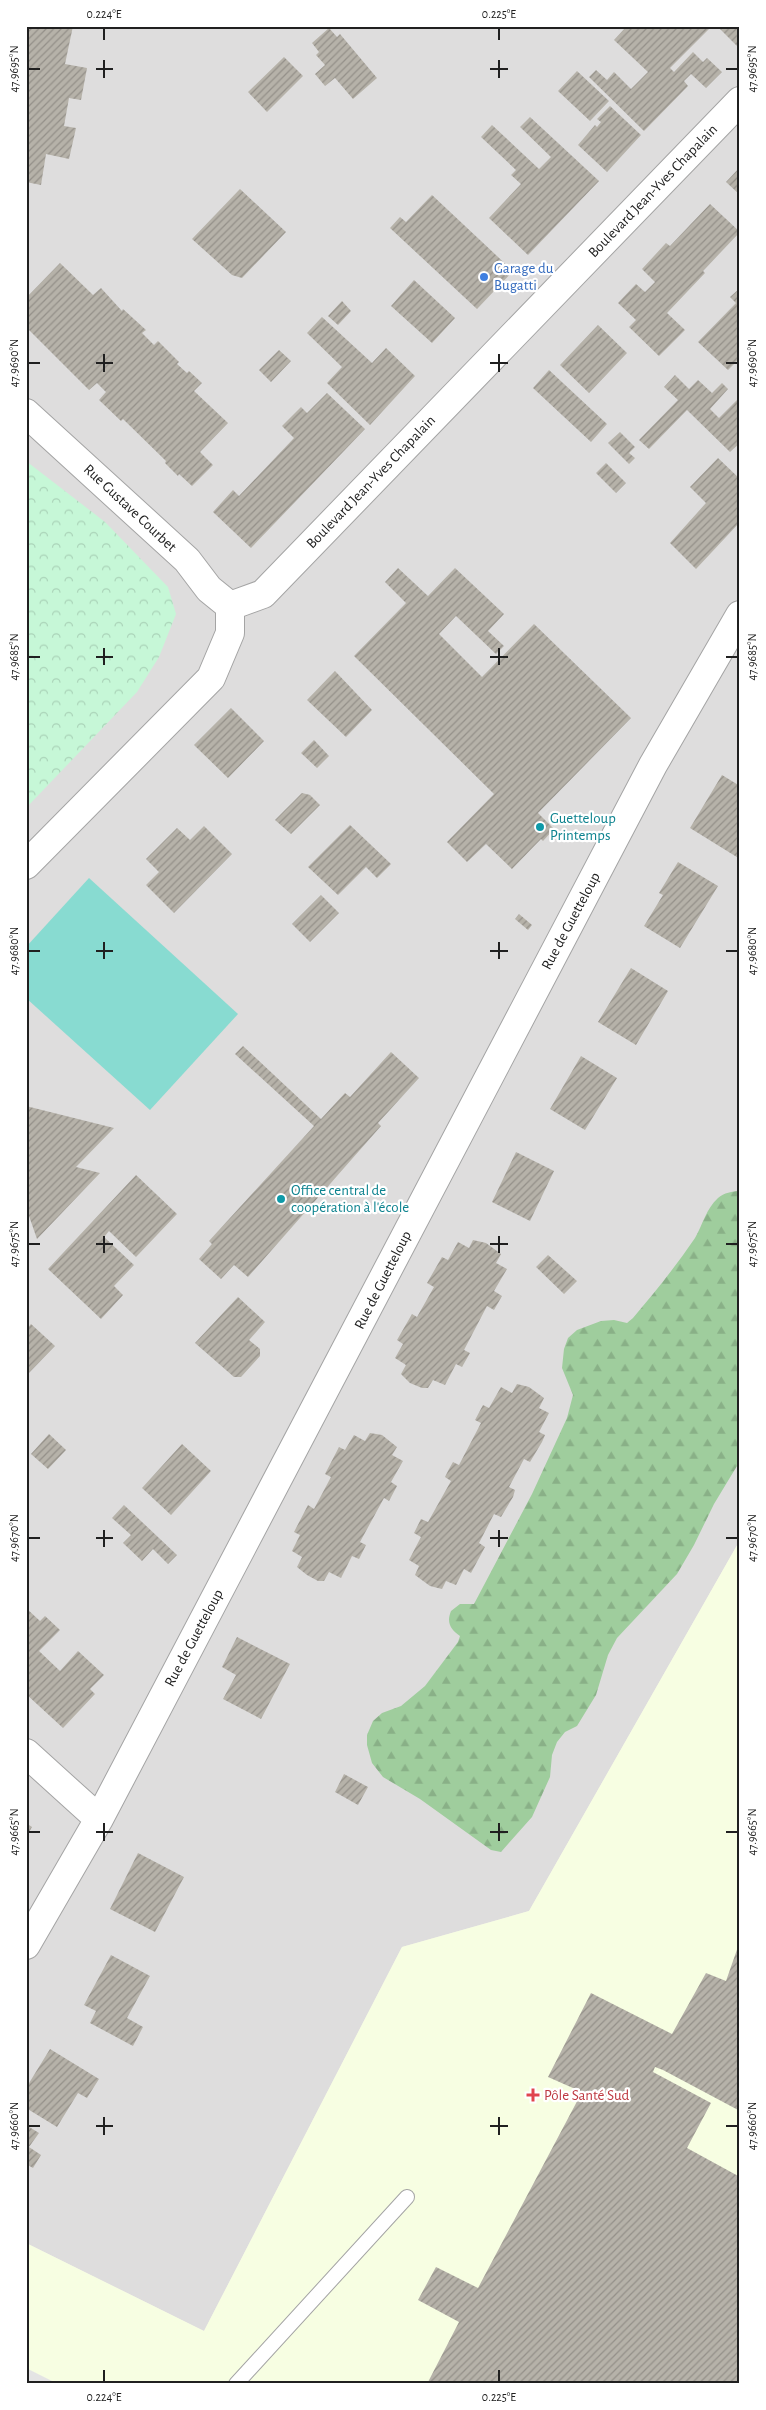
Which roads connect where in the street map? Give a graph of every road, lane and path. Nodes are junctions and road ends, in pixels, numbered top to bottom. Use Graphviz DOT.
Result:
graph roads {
  1 [pos="740,101"];
  2 [pos="26,413"];
  3 [pos="230,606"];
  4 [pos="740,615"];
  5 [pos="26,865"];
  6 [pos="26,1753"];
  7 [pos="99,1819"];
  8 [pos="26,1945"];
  9 [pos="407,2197"];
  10 [pos="236,2384"];
  1 -- 3 [label="street, Boulevard Jean-Yves Chapalain"];
  2 -- 3 [label="street, Rue Gustave Courbet"];
  3 -- 5 [label="street"];
  4 -- 7 [label="street, Rue de Guetteloup"];
  6 -- 7 [label="street"];
  7 -- 8 [label="street, Rue de Guetteloup"];
  9 -- 10 [label="lane"];
}
